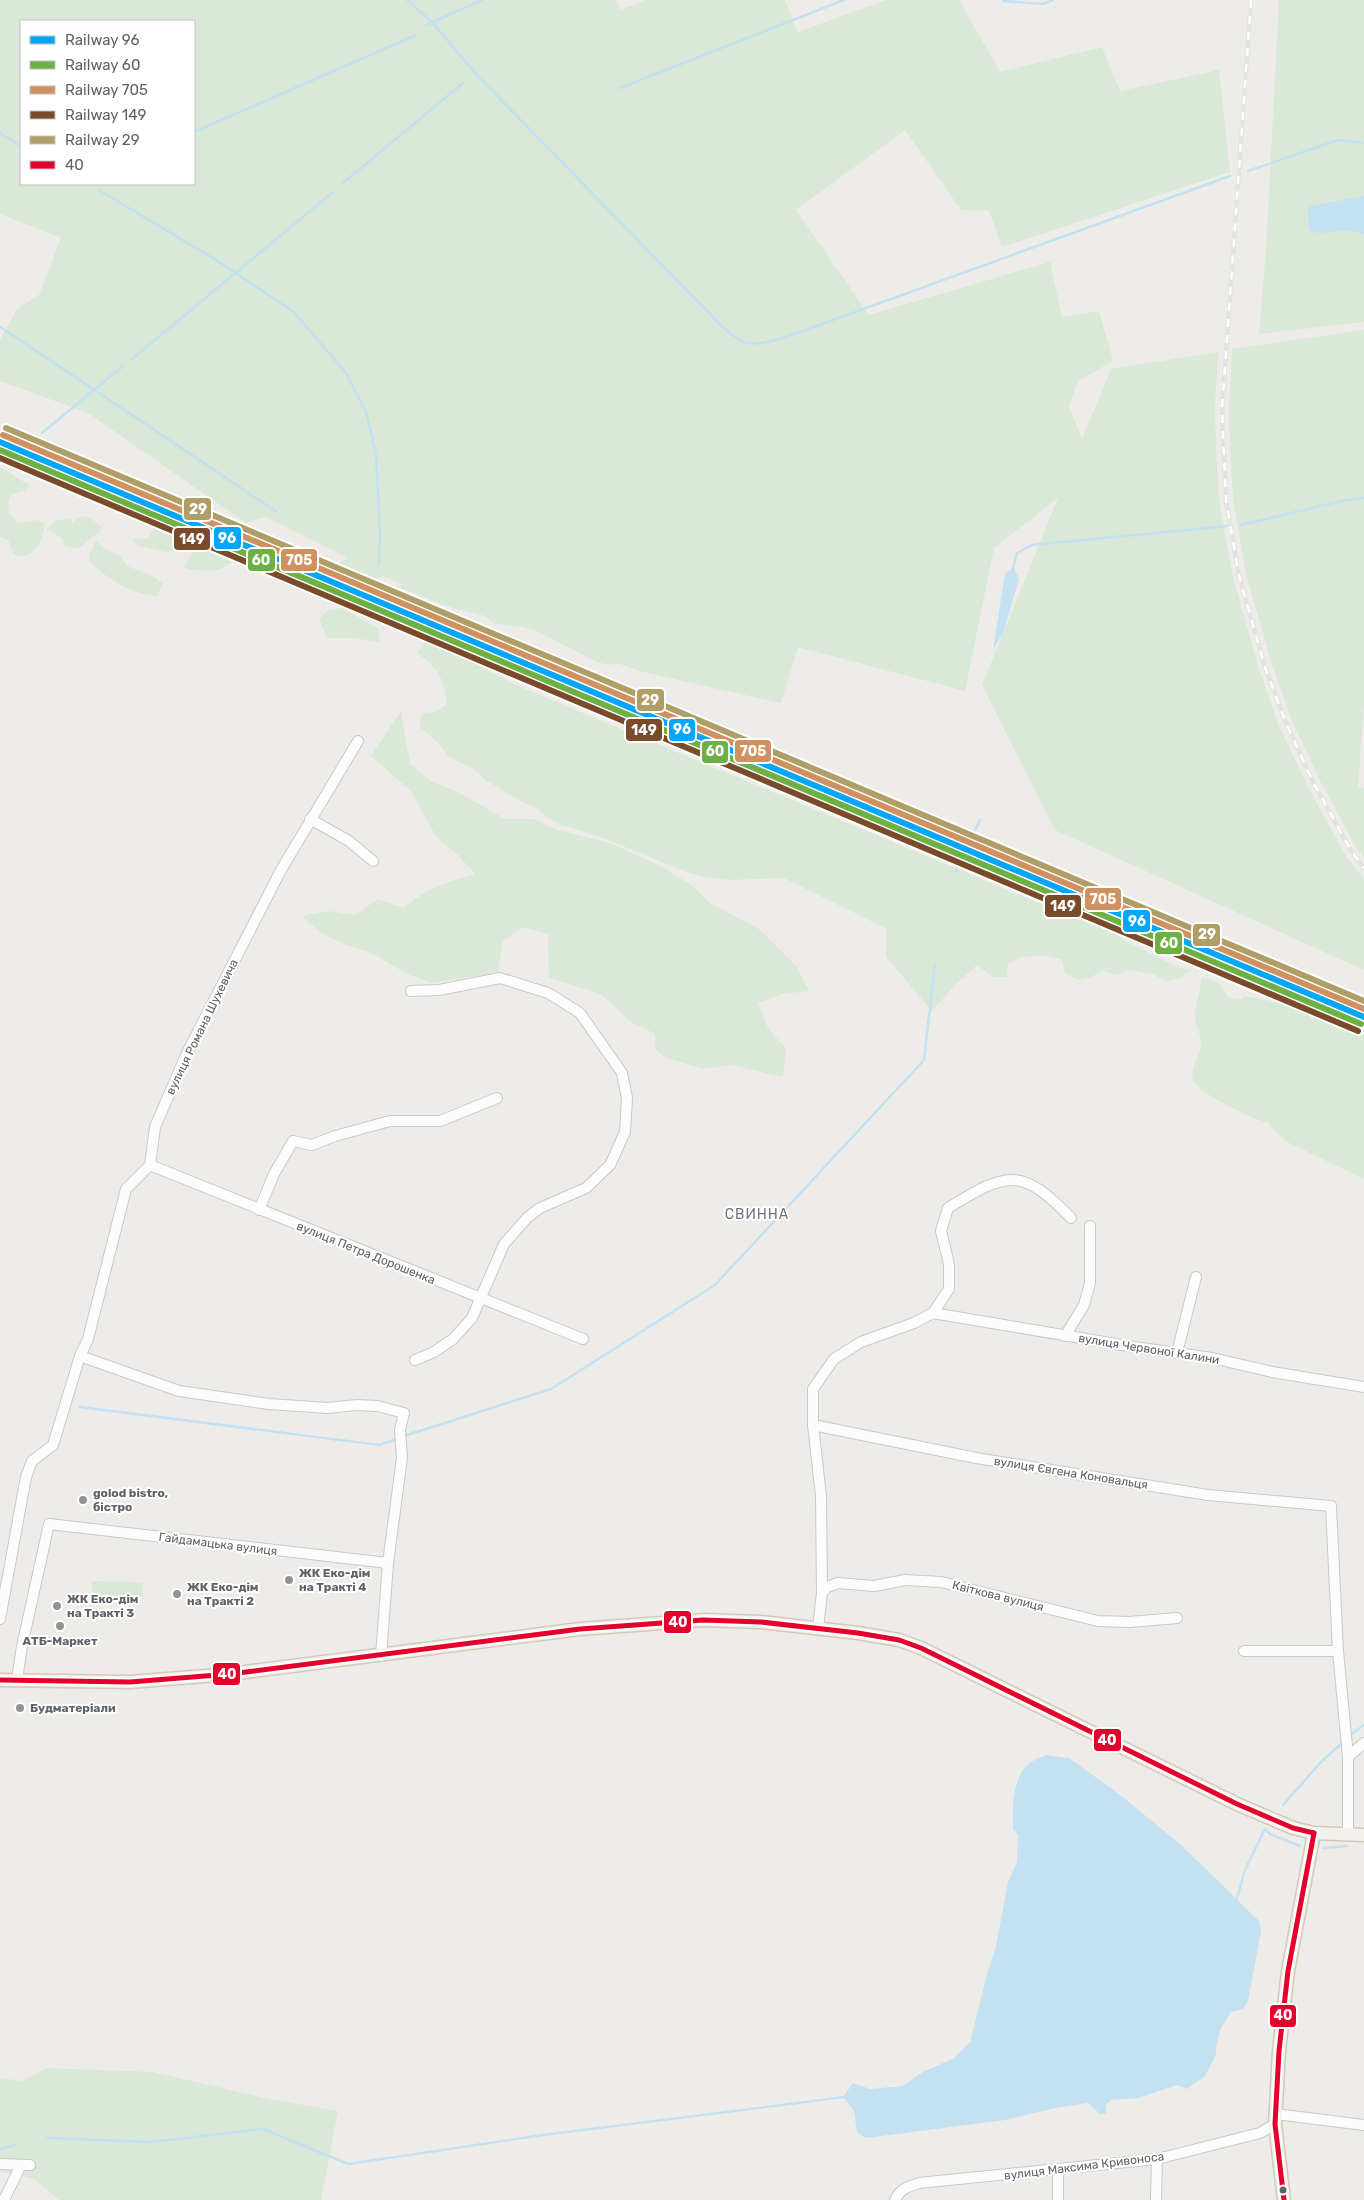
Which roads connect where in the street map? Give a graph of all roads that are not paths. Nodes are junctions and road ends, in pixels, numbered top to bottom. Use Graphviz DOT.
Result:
graph roads {
  1 [pos="358,741"];
  2 [pos="310,820"];
  3 [pos="372,861"];
  4 [pos="411,991"];
  5 [pos="497,1098"];
  6 [pos="150,1165"];
  7 [pos="260,1210"];
  8 [pos="1071,1218"];
  9 [pos="1090,1226"];
  10 [pos="1196,1277"];
  11 [pos="481,1299"];
  12 [pos="933,1313"];
  13 [pos="1066,1336"];
  14 [pos="583,1339"];
  15 [pos="1177,1353"];
  16 [pos="80,1356"];
  17 [pos="415,1360"];
  18 [pos="1364,1387"];
  19 [pos="813,1425"];
  20 [pos="388,1563"];
  21 [pos="822,1593"];
  22 [pos="1177,1618"];
  23 [pos="0,1619"];
  24 [pos="818,1628"];
  25 [pos="1338,1651"];
  26 [pos="1244,1652"];
  27 [pos="381,1656"];
  28 [pos="0,1680"];
  29 [pos="18,1680"];
  30 [pos="1364,1743"];
  31 [pos="1348,1756"];
  32 [pos="1314,1833"];
  33 [pos="1348,1834"];
  34 [pos="1364,1835"];
  35 [pos="1276,2119"];
  36 [pos="1364,2125"];
  37 [pos="1157,2159"];
  38 [pos="0,2164"];
  39 [pos="1058,2170"];
  40 [pos="4,2200"];
  41 [pos="894,2200"];
  42 [pos="1058,2200"];
  43 [pos="1156,2200"];
  44 [pos="1284,2200"];
  1 -- 2 [label="street, вулиця Романа Шухевича"];
  2 -- 3 [label="street"];
  2 -- 6 [label="street, вулиця Романа Шухевича"];
  4 -- 11 [label="street"];
  5 -- 7 [label="street"];
  6 -- 7 [label="street, вулиця Петра Дорошенка"];
  6 -- 16 [label="street"];
  7 -- 11 [label="street, вулиця Петра Дорошенка"];
  8 -- 12 [label="street"];
  9 -- 13 [label="street"];
  10 -- 15 [label="street"];
  11 -- 14 [label="street, вулиця Петра Дорошенка"];
  11 -- 17 [label="street"];
  12 -- 13 [label="street, вулиця Червоної Калини"];
  12 -- 19 [label="street"];
  13 -- 15 [label="street, вулиця Червоної Калини"];
  15 -- 18 [label="street, вулиця Червоної Калини"];
  16 -- 20 [label="street"];
  16 -- 23 [label="street"];
  19 -- 21 [label="street"];
  19 -- 25 [label="street, вулиця Євгена Коновальця"];
  20 -- 27 [label="street"];
  20 -- 29 [label="street, Гайдамацька вулиця"];
  21 -- 22 [label="street, Квіткова вулиця"];
  21 -- 24 [label="street"];
  24 -- 27 [label="main road"];
  24 -- 32 [label="main road"];
  25 -- 26 [label="street"];
  25 -- 31 [label="street"];
  27 -- 29 [label="main road"];
  28 -- 29 [label="main road"];
  30 -- 31 [label="street"];
  31 -- 33 [label="street"];
  32 -- 33 [label="main road"];
  32 -- 35 [label="main road"];
  33 -- 34 [label="main road"];
  35 -- 36 [label="street"];
  35 -- 37 [label="street, вулиця Максима Кривоноса"];
  35 -- 44 [label="main road"];
  37 -- 39 [label="street, вулиця Максима Кривоноса"];
  37 -- 43 [label="street"];
  38 -- 40 [label="street"];
  39 -- 41 [label="street, вулиця Максима Кривоноса"];
  39 -- 42 [label="street"];
}
